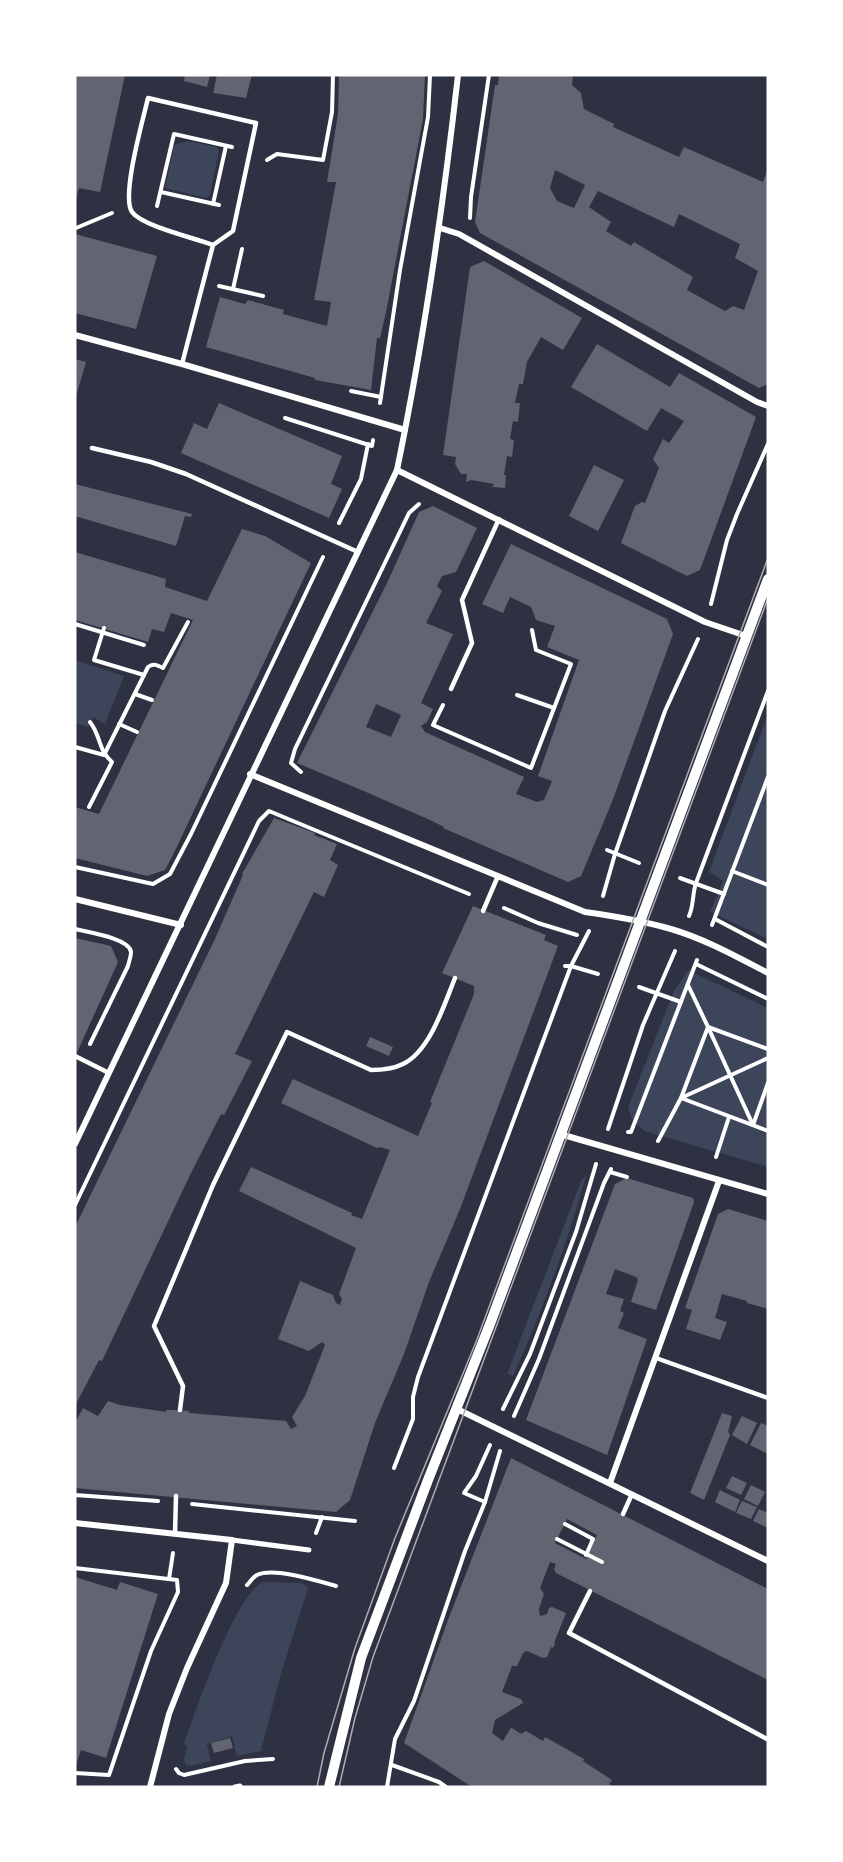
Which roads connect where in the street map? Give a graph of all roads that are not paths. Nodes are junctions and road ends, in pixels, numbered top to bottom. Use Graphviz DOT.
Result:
graph roads {
  1 [pos="458,75"];
  2 [pos="440,228"];
  3 [pos="213,245"];
  4 [pos="75,335"];
  5 [pos="182,364"];
  6 [pos="768,406"];
  7 [pos="405,430"];
  8 [pos="92,448"];
  9 [pos="397,470"];
  10 [pos="500,519"];
  11 [pos="358,552"];
  12 [pos="768,579"];
  13 [pos="746,636"];
  14 [pos="451,689"];
  15 [pos="250,774"];
  16 [pos="498,876"];
  17 [pos="75,899"];
  18 [pos="483,910"];
  19 [pos="640,921"];
  20 [pos="181,925"];
  21 [pos="768,973"];
  22 [pos="455,978"];
  23 [pos="75,1056"];
  24 [pos="109,1073"];
  25 [pos="560,1134"];
  26 [pos="75,1144"];
  27 [pos="719,1181"];
  28 [pos="768,1194"];
  29 [pos="656,1358"];
  30 [pos="768,1398"];
  31 [pos="457,1409"];
  32 [pos="180,1410"];
  33 [pos="610,1483"];
  34 [pos="632,1494"];
  35 [pos="176,1499"];
  36 [pos="622,1514"];
  37 [pos="75,1523"];
  38 [pos="176,1534"];
  39 [pos="232,1540"];
  40 [pos="309,1550"];
  41 [pos="768,1561"];
  42 [pos="590,1590"];
  43 [pos="767,1739"];
  44 [pos="331,1781"];
  45 [pos="150,1787"];
  1 -- 2 [label="street"];
  2 -- 6 [label="street"];
  2 -- 7 [label="street"];
  3 -- 3 [label="lane"];
  3 -- 5 [label="lane"];
  4 -- 5 [label="street"];
  5 -- 7 [label="street"];
  7 -- 9 [label="street"];
  8 -- 11 [label="lane"];
  9 -- 10 [label="street"];
  9 -- 11 [label="street"];
  10 -- 13 [label="street"];
  10 -- 14 [label="lane"];
  11 -- 15 [label="street"];
  12 -- 13 [label="street"];
  13 -- 19 [label="street"];
  15 -- 16 [label="street"];
  15 -- 20 [label="street"];
  16 -- 18 [label="lane"];
  16 -- 19 [label="street"];
  17 -- 20 [label="street"];
  19 -- 21 [label="street"];
  19 -- 25 [label="street"];
  20 -- 24 [label="street"];
  22 -- 32 [label="lane"];
  23 -- 24 [label="lane"];
  24 -- 26 [label="street"];
  25 -- 27 [label="street"];
  25 -- 31 [label="street"];
  27 -- 28 [label="street"];
  27 -- 29 [label="street"];
  29 -- 30 [label="lane"];
  29 -- 33 [label="street"];
  31 -- 33 [label="street"];
  31 -- 44 [label="street"];
  33 -- 34 [label="street"];
  34 -- 36 [label="lane"];
  34 -- 41 [label="street"];
  35 -- 38 [label="lane"];
  37 -- 38 [label="street"];
  38 -- 39 [label="street"];
  39 -- 40 [label="street"];
  39 -- 45 [label="street"];
  42 -- 43 [label="lane"];
}
